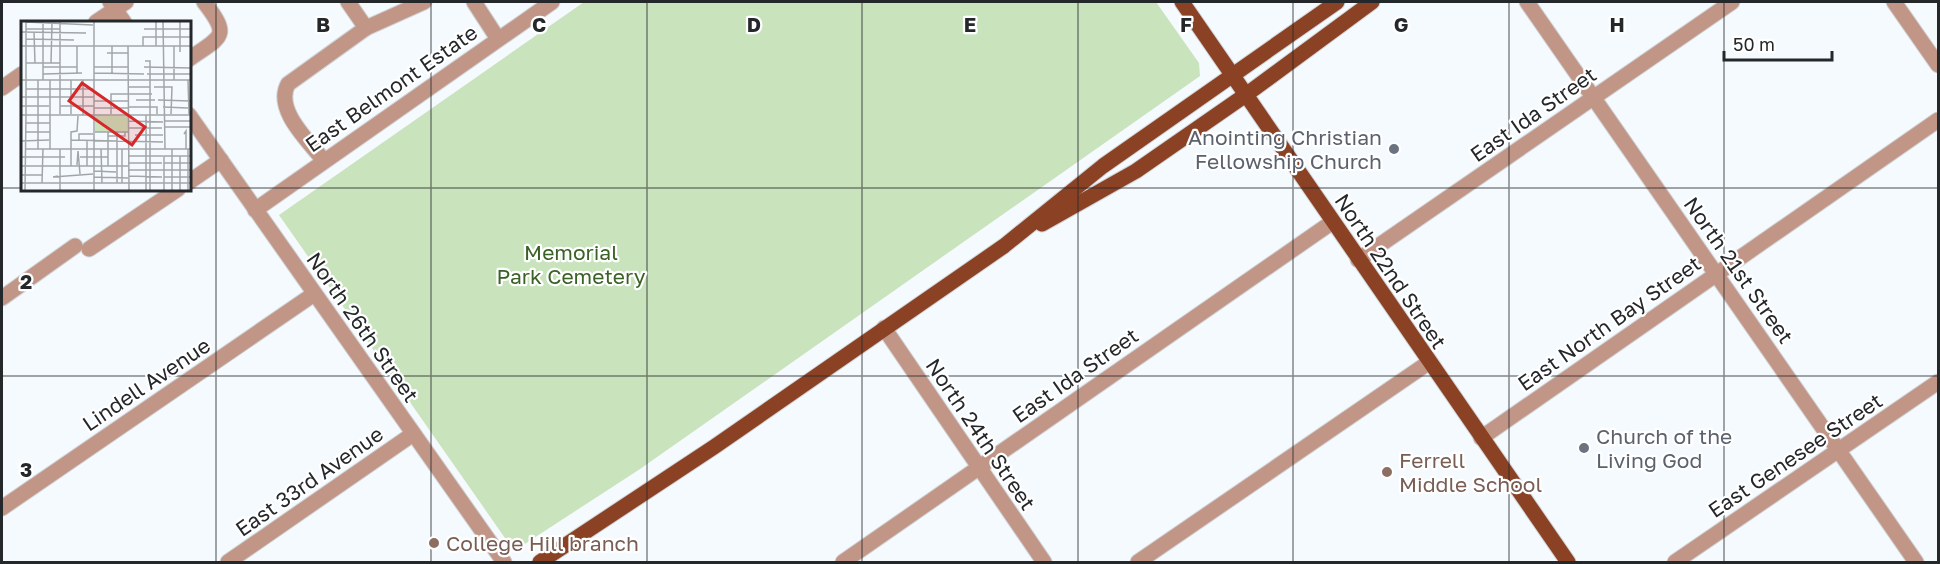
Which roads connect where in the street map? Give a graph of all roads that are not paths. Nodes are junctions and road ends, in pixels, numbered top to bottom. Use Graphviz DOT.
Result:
graph roads {
  1 [pos="204,2"];
  2 [pos="348,2"];
  3 [pos="424,2"];
  4 [pos="474,2"];
  5 [pos="552,2"];
  6 [pos="1182,2"];
  7 [pos="1337,2"];
  8 [pos="1372,2"];
  9 [pos="1527,2"];
  10 [pos="1732,2"];
  11 [pos="1894,2"];
  12 [pos="117,4"];
  13 [pos="97,21"];
  14 [pos="124,21"];
  15 [pos="366,28"];
  16 [pos="498,39"];
  17 [pos="190,58"];
  18 [pos="1938,65"];
  19 [pos="1233,74"];
  20 [pos="21,75"];
  21 [pos="2,88"];
  22 [pos="1247,94"];
  23 [pos="1593,98"];
  24 [pos="190,116"];
  25 [pos="1938,120"];
  26 [pos="221,160"];
  27 [pos="324,161"];
  28 [pos="190,181"];
  29 [pos="176,190"];
  30 [pos="255,210"];
  31 [pos="1331,223"];
  32 [pos="1004,246"];
  33 [pos="1358,260"];
  34 [pos="1716,274"];
  35 [pos="314,294"];
  36 [pos="2,298"];
  37 [pos="884,328"];
  38 [pos="1428,363"];
  39 [pos="1938,382"];
  40 [pos="413,434"];
  41 [pos="1481,438"];
  42 [pos="1839,451"];
  43 [pos="979,468"];
  44 [pos="2,508"];
  45 [pos="228,562"];
  46 [pos="504,562"];
  47 [pos="540,562"];
  48 [pos="843,562"];
  49 [pos="1044,562"];
  50 [pos="1138,562"];
  51 [pos="1568,562"];
  52 [pos="1675,562"];
  53 [pos="1916,562"];
  1 -- 17 [label="street"];
  2 -- 15 [label="street"];
  3 -- 15 [label="street"];
  4 -- 16 [label="street"];
  5 -- 16 [label="street, East Belmont Estate"];
  6 -- 19 [label="main road, North 22nd Street"];
  7 -- 19 [label="main road"];
  8 -- 22 [label="main road"];
  9 -- 23 [label="street, North 21st Street"];
  10 -- 23 [label="street, East Ida Street"];
  11 -- 18 [label="street"];
  12 -- 13 [label="street"];
  12 -- 14 [label="street"];
  15 -- 27 [label="street"];
  16 -- 27 [label="street, East Belmont Estate"];
  19 -- 22 [label="main road, North 22nd Street"];
  19 -- 32 [label="main road"];
  20 -- 21 [label="street"];
  22 -- 31 [label="main road, North 22nd Street"];
  22 -- 32 [label="main road"];
  23 -- 33 [label="street, East Ida Street"];
  23 -- 34 [label="street, North 21st Street"];
  24 -- 26 [label="street, North 26th Street"];
  25 -- 34 [label="street, East North Bay Street"];
  26 -- 28 [label="street"];
  26 -- 30 [label="street, North 26th Street"];
  27 -- 30 [label="street, East Belmont Estate"];
  29 -- 36 [label="street"];
  30 -- 35 [label="street, North 26th Street"];
  31 -- 33 [label="main road, North 22nd Street"];
  31 -- 43 [label="street, East Ida Street"];
  32 -- 37 [label="main road"];
  33 -- 38 [label="main road, North 22nd Street"];
  34 -- 41 [label="street, East North Bay Street"];
  34 -- 42 [label="street, North 21st Street"];
  35 -- 40 [label="street, North 26th Street"];
  35 -- 44 [label="street, Lindell Avenue"];
  37 -- 43 [label="street, North 24th Street"];
  37 -- 47 [label="main road"];
  38 -- 41 [label="main road, North 22nd Street"];
  38 -- 50 [label="street"];
  39 -- 42 [label="street, East Genesee Street"];
  40 -- 45 [label="street, East 33rd Avenue"];
  40 -- 46 [label="street, North 26th Street"];
  41 -- 51 [label="main road, North 22nd Street"];
  42 -- 52 [label="street, East Genesee Street"];
  42 -- 53 [label="street, North 21st Street"];
  43 -- 48 [label="street, East Ida Street"];
  43 -- 49 [label="street, North 24th Street"];
}
